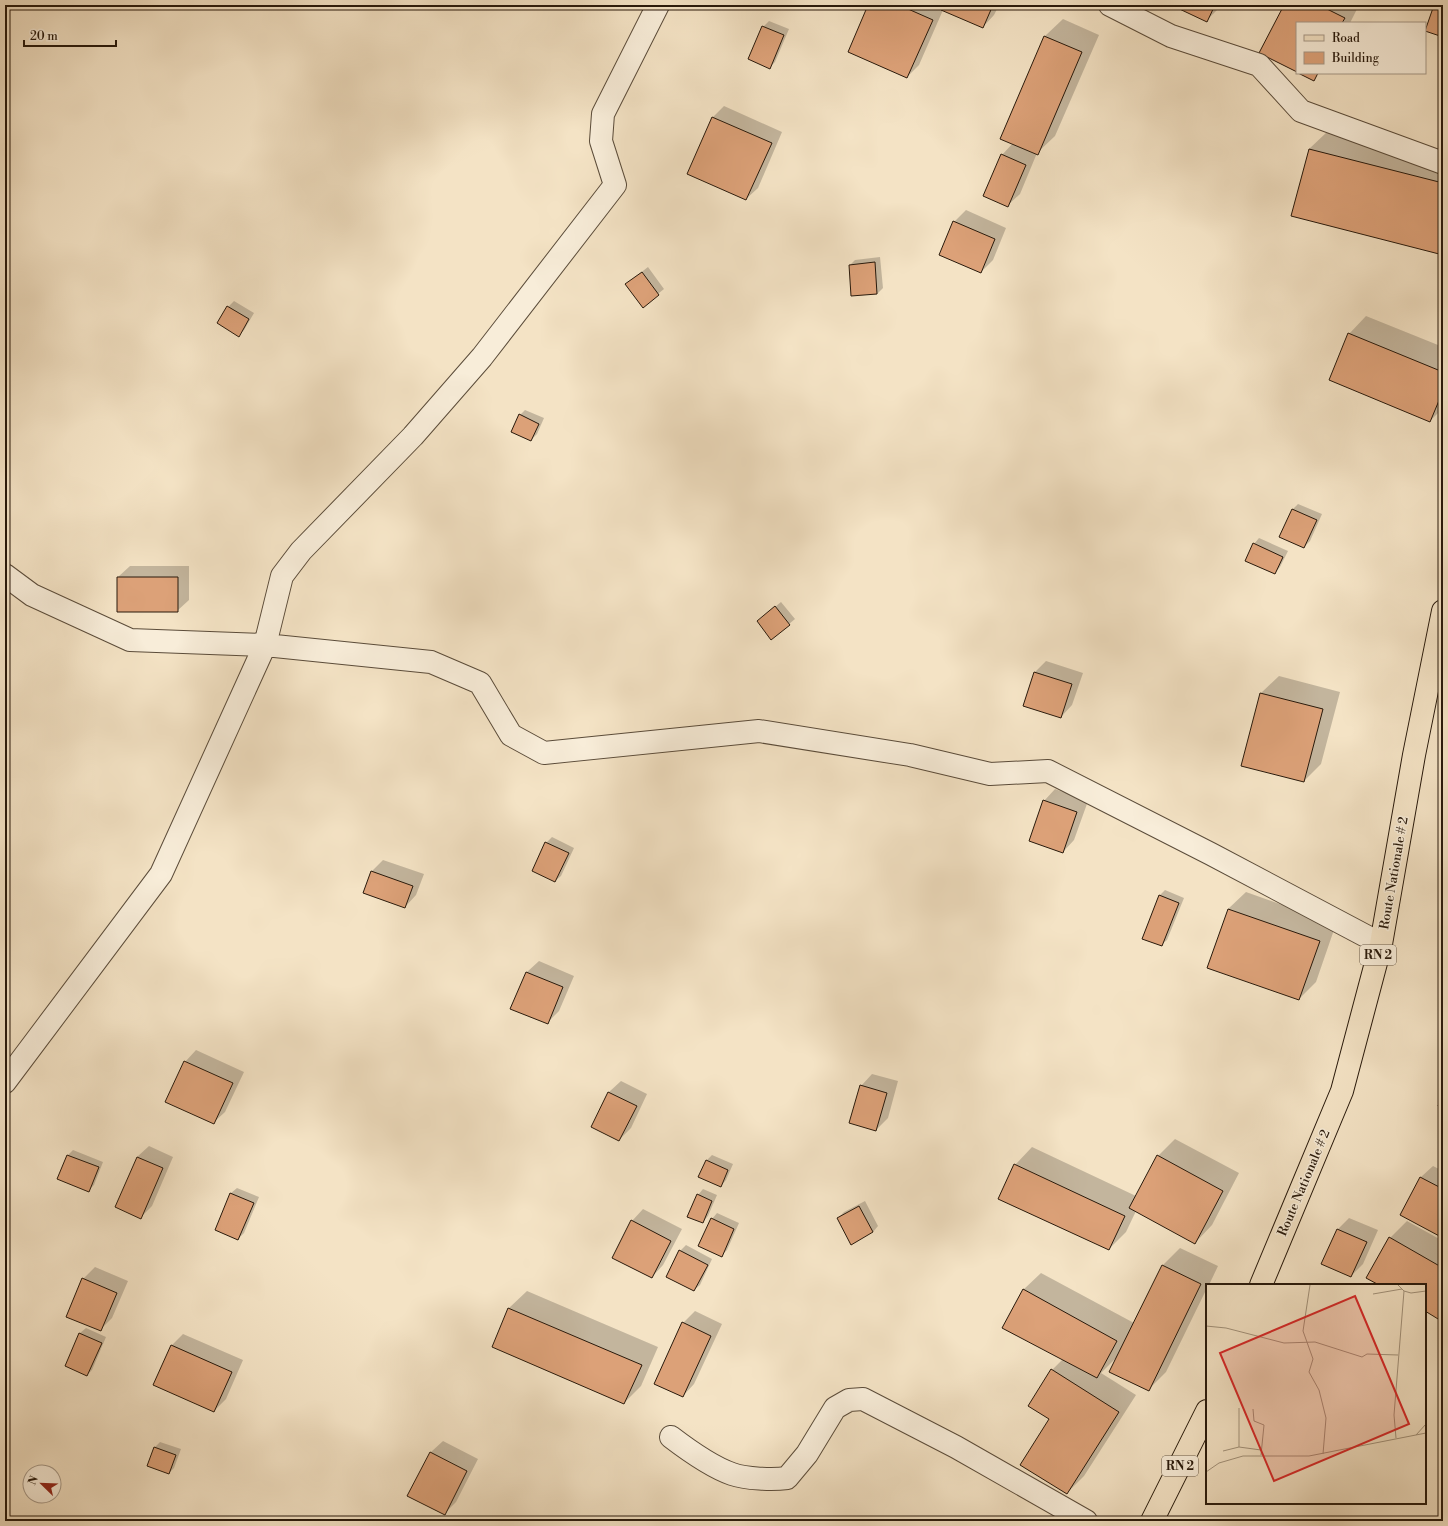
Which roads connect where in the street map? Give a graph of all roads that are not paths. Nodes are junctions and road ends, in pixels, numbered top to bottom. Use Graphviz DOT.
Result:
graph roads {
  1 [pos="658,5"];
  2 [pos="1110,5"];
  3 [pos="1443,163"];
  4 [pos="5,575"];
  5 [pos="1443,611"];
  6 [pos="265,645"];
  7 [pos="1381,944"];
  8 [pos="5,1082"];
  9 [pos="1261,1284"];
  10 [pos="1206,1413"];
  11 [pos="671,1437"];
  12 [pos="1086,1521"];
  13 [pos="1152,1521"];
  1 -- 6 [label="street"];
  2 -- 3 [label="street"];
  4 -- 6 [label="street"];
  5 -- 7 [label="main road, Route Nationale # 2 / RN 2"];
  6 -- 7 [label="street"];
  6 -- 8 [label="street"];
  7 -- 9 [label="main road, Route Nationale # 2 / RN 2"];
  10 -- 13 [label="main road, RN 2"];
  11 -- 12 [label="street"];
}
